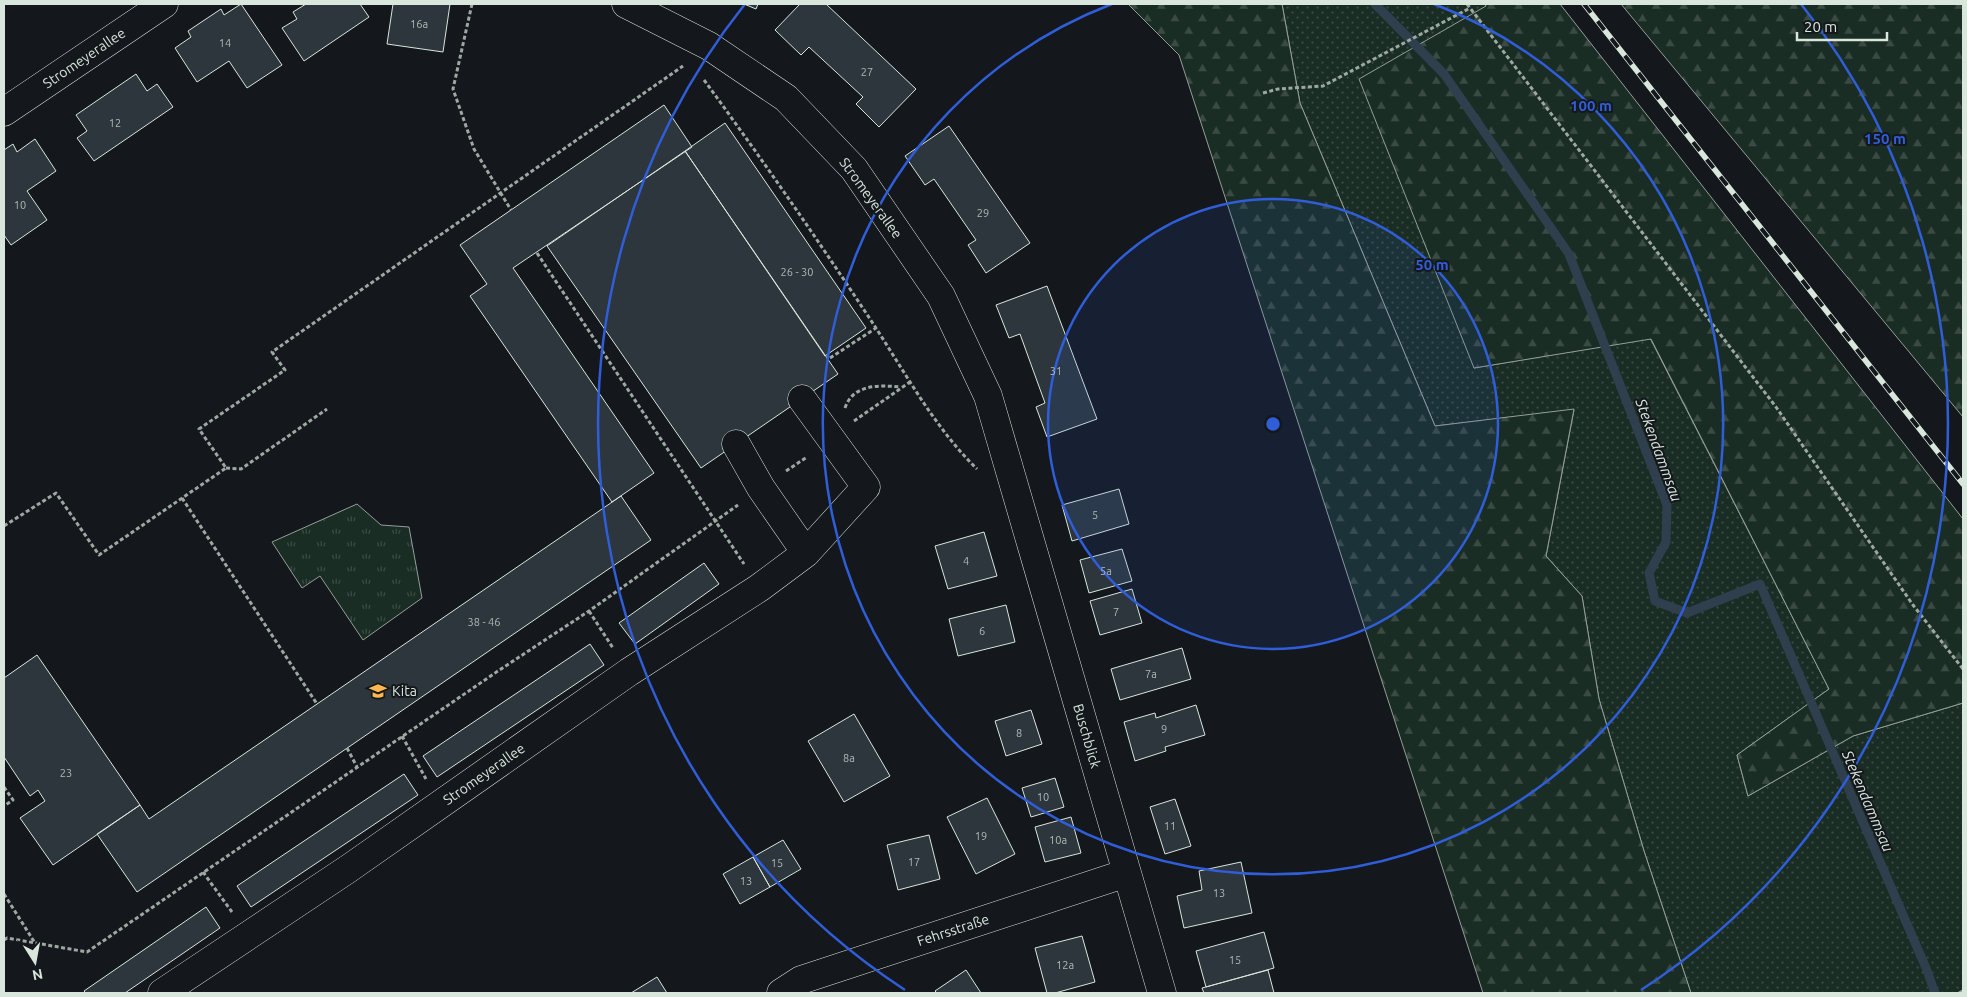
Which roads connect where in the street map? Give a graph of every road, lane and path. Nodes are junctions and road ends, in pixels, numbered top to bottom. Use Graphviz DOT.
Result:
graph roads {
  1 [pos="164,4"];
  2 [pos="472,4"];
  3 [pos="626,4"];
  4 [pos="1467,4"];
  5 [pos="1470,8"];
  6 [pos="709,46"];
  7 [pos="702,77"];
  8 [pos="1263,93"];
  9 [pos="4,112"];
  10 [pos="501,194"];
  11 [pos="511,210"];
  12 [pos="537,253"];
  13 [pos="876,328"];
  14 [pos="830,358"];
  15 [pos="910,382"];
  16 [pos="901,388"];
  17 [pos="802,399"];
  18 [pos="328,409"];
  19 [pos="839,434"];
  20 [pos="736,444"];
  21 [pos="226,468"];
  22 [pos="980,471"];
  23 [pos="1012,479"];
  24 [pos="761,488"];
  25 [pos="182,498"];
  26 [pos="717,520"];
  27 [pos="4,526"];
  28 [pos="806,554"];
  29 [pos="759,588"];
  30 [pos="589,611"];
  31 [pos="1963,670"];
  32 [pos="629,672"];
  33 [pos="317,704"];
  34 [pos="402,736"];
  35 [pos="347,748"];
  36 [pos="358,767"];
  37 [pos="4,787"];
  38 [pos="440,805"];
  39 [pos="4,806"];
  40 [pos="203,872"];
  41 [pos="1127,873"];
  42 [pos="4,894"];
  43 [pos="249,936"];
  44 [pos="4,940"];
  45 [pos="35,943"];
  46 [pos="162,993"];
  47 [pos="781,993"];
  48 [pos="1162,993"];
  1 -- 9 [label="street, Stromeyerallee"];
  2 -- 10 [label="path"];
  3 -- 6 [label="street, Stromeyerallee"];
  4 -- 5 [label="path"];
  5 -- 8 [label="path"];
  5 -- 31 [label="path"];
  6 -- 10 [label="path"];
  6 -- 23 [label="street, Stromeyerallee"];
  7 -- 13 [label="path"];
  10 -- 11 [label="path"];
  10 -- 21 [label="path"];
  12 -- 26 [label="path"];
  13 -- 14 [label="path"];
  13 -- 15 [label="path"];
  15 -- 16 [label="path"];
  15 -- 22 [label="path"];
  16 -- 19 [label="path"];
  16 -- 19 [label="path"];
  17 -- 19 [label="street, Stromeyerallee"];
  18 -- 21 [label="path"];
  19 -- 24 [label="path"];
  19 -- 28 [label="street, Stromeyerallee"];
  20 -- 24 [label="street"];
  21 -- 25 [label="path"];
  23 -- 41 [label="street, Buschblick"];
  24 -- 26 [label="path"];
  24 -- 28 [label="street"];
  25 -- 27 [label="path"];
  25 -- 33 [label="path"];
  26 -- 29 [label="path"];
  26 -- 30 [label="path"];
  28 -- 29 [label="street, Stromeyerallee"];
  29 -- 32 [label="street, Stromeyerallee"];
  30 -- 32 [label="path"];
  30 -- 34 [label="path"];
  32 -- 38 [label="street, Stromeyerallee"];
  34 -- 36 [label="path"];
  34 -- 38 [label="path"];
  35 -- 36 [label="path"];
  36 -- 40 [label="path"];
  37 -- 39 [label="path"];
  38 -- 43 [label="street, Stromeyerallee"];
  40 -- 43 [label="path"];
  40 -- 45 [label="path"];
  41 -- 47 [label="street, Fehrsstraße"];
  41 -- 48 [label="street, Buschblick"];
  42 -- 45 [label="path"];
  43 -- 46 [label="street, Stromeyerallee"];
  44 -- 45 [label="path"];
}
